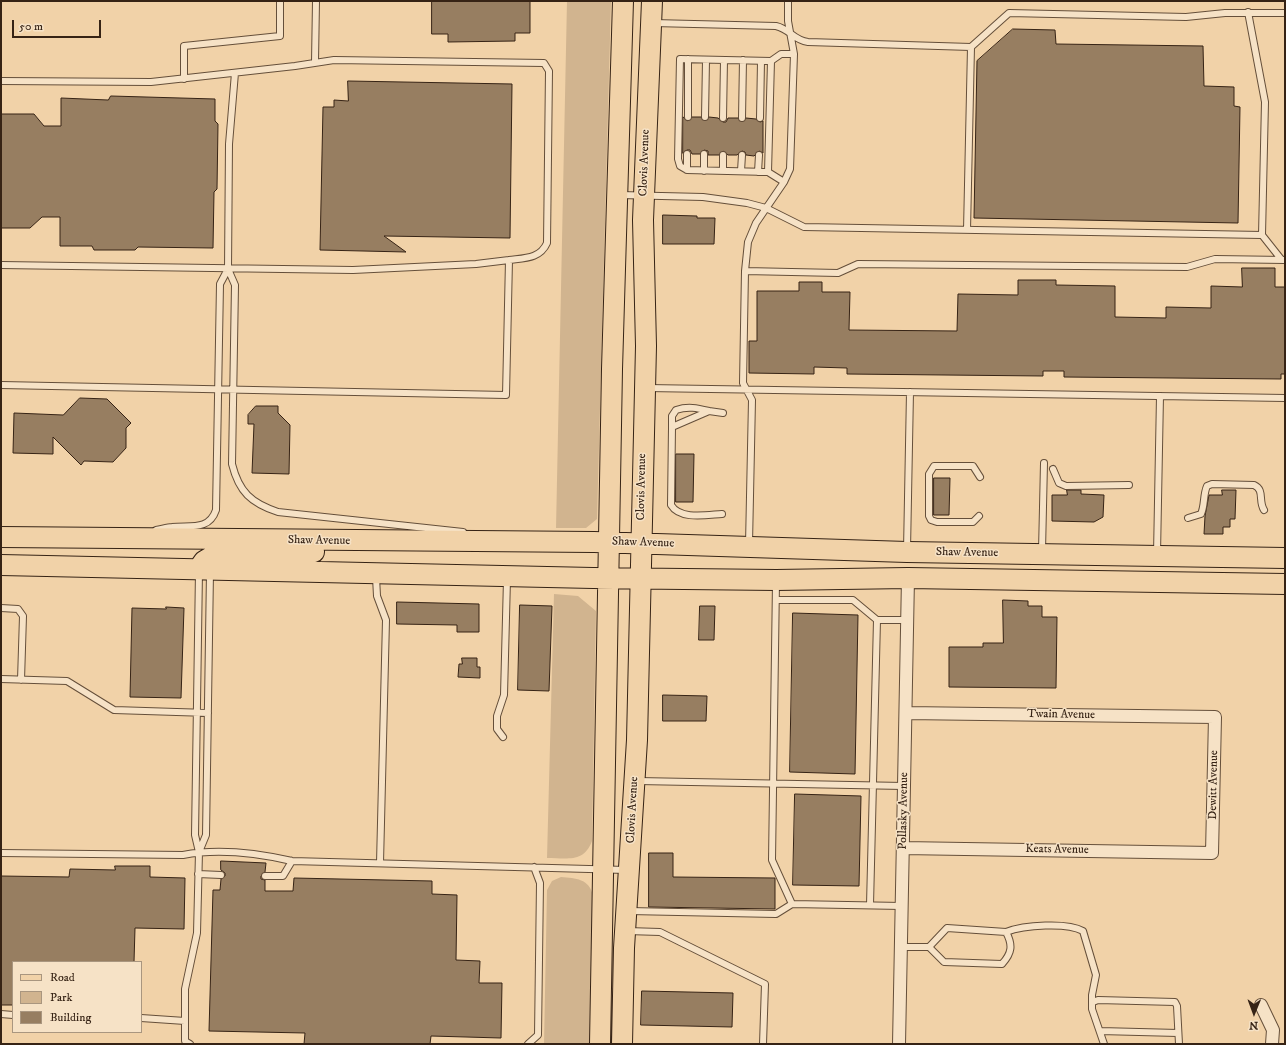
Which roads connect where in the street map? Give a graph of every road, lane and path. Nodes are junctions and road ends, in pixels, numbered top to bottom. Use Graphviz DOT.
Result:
graph roads {
  1 [pos="280,1"];
  2 [pos="316,1"];
  3 [pos="623,1"];
  4 [pos="652,1"];
  5 [pos="788,1"];
  6 [pos="1248,12"];
  7 [pos="1285,13"];
  8 [pos="651,23"];
  9 [pos="790,32"];
  10 [pos="971,46"];
  11 [pos="794,54"];
  12 [pos="688,59"];
  13 [pos="706,60"];
  14 [pos="724,60"];
  15 [pos="743,60"];
  16 [pos="761,61"];
  17 [pos="771,61"];
  18 [pos="314,62"];
  19 [pos="235,73"];
  20 [pos="184,79"];
  21 [pos="1,81"];
  22 [pos="688,117"];
  23 [pos="705,118"];
  24 [pos="723,118"];
  25 [pos="742,118"];
  26 [pos="760,118"];
  27 [pos="687,154"];
  28 [pos="704,154"];
  29 [pos="742,154"];
  30 [pos="723,155"];
  31 [pos="759,155"];
  32 [pos="687,170"];
  33 [pos="704,171"];
  34 [pos="722,171"];
  35 [pos="742,171"];
  36 [pos="758,172"];
  37 [pos="768,172"];
  38 [pos="784,182"];
  39 [pos="616,195"];
  40 [pos="644,196"];
  41 [pos="766,208"];
  42 [pos="967,230"];
  43 [pos="1262,235"];
  44 [pos="509,260"];
  45 [pos="1283,260"];
  46 [pos="1,265"];
  47 [pos="228,268"];
  48 [pos="745,271"];
  49 [pos="1,385"];
  50 [pos="644,388"];
  51 [pos="218,389"];
  52 [pos="232,389"];
  53 [pos="747,390"];
  54 [pos="910,392"];
  55 [pos="1160,396"];
  56 [pos="1285,398"];
  57 [pos="709,411"];
  58 [pos="723,413"];
  59 [pos="672,427"];
  60 [pos="1044,463"];
  61 [pos="1053,469"];
  62 [pos="980,477"];
  63 [pos="1129,485"];
  64 [pos="1264,510"];
  65 [pos="722,514"];
  66 [pos="979,516"];
  67 [pos="1188,518"];
  68 [pos="470,532"];
  69 [pos="485,534"];
  70 [pos="1,537"];
  71 [pos="120,538"];
  72 [pos="352,541"];
  73 [pos="565,542"];
  74 [pos="609,542"];
  75 [pos="640,544"];
  76 [pos="749,546"];
  77 [pos="907,552"];
  78 [pos="1042,554"];
  79 [pos="1157,556"];
  80 [pos="1285,558"];
  81 [pos="1,565"];
  82 [pos="205,568"];
  83 [pos="376,572"];
  84 [pos="507,575"];
  85 [pos="608,578"];
  86 [pos="640,578"];
  87 [pos="908,578"];
  88 [pos="1285,584"];
  89 [pos="776,590"];
  90 [pos="1,608"];
  91 [pos="877,620"];
  92 [pos="907,620"];
  93 [pos="1,679"];
  94 [pos="21,680"];
  95 [pos="197,712"];
  96 [pos="208,713"];
  97 [pos="906,713"];
  98 [pos="1215,717"];
  99 [pos="503,737"];
  100 [pos="634,781"];
  101 [pos="773,784"];
  102 [pos="873,785"];
  103 [pos="904,786"];
  104 [pos="903,848"];
  105 [pos="199,852"];
  106 [pos="1,853"];
  107 [pos="1212,853"];
  108 [pos="292,861"];
  109 [pos="380,863"];
  110 [pos="534,867"];
  111 [pos="604,869"];
  112 [pos="629,870"];
  113 [pos="198,874"];
  114 [pos="221,875"];
  115 [pos="265,876"];
  116 [pos="792,904"];
  117 [pos="870,905"];
  118 [pos="902,906"];
  119 [pos="627,911"];
  120 [pos="626,931"];
  121 [pos="1006,932"];
  122 [pos="901,947"];
  123 [pos="929,947"];
  124 [pos="602,956"];
  125 [pos="1093,1002"];
  126 [pos="1261,1005"];
  127 [pos="1,1014"];
  128 [pos="12,1014"];
  129 [pos="142,1018"];
  130 [pos="185,1021"];
  131 [pos="1100,1031"];
  132 [pos="1178,1033"];
  133 [pos="190,1044"];
  134 [pos="528,1044"];
  135 [pos="600,1044"];
  136 [pos="612,1044"];
  137 [pos="622,1044"];
  138 [pos="763,1044"];
  139 [pos="899,1044"];
  140 [pos="1104,1044"];
  141 [pos="1179,1044"];
  142 [pos="1272,1044"];
  1 -- 20 [label="lane"];
  2 -- 18 [label="lane"];
  3 -- 39 [label="main road"];
  4 -- 8 [label="main road, Clovis Avenue"];
  5 -- 9 [label="lane"];
  6 -- 7 [label="lane"];
  6 -- 10 [label="lane"];
  6 -- 43 [label="lane"];
  8 -- 9 [label="lane"];
  8 -- 40 [label="main road, Clovis Avenue"];
  9 -- 10 [label="lane"];
  9 -- 11 [label="lane"];
  10 -- 42 [label="lane"];
  11 -- 17 [label="lane"];
  11 -- 38 [label="lane"];
  12 -- 13 [label="lane"];
  12 -- 22 [label="lane"];
  12 -- 32 [label="lane"];
  13 -- 14 [label="lane"];
  13 -- 23 [label="lane"];
  14 -- 15 [label="lane"];
  14 -- 24 [label="lane"];
  15 -- 16 [label="lane"];
  15 -- 25 [label="lane"];
  16 -- 17 [label="lane"];
  16 -- 26 [label="lane"];
  17 -- 37 [label="lane"];
  18 -- 19 [label="lane"];
  18 -- 44 [label="lane"];
  19 -- 20 [label="lane"];
  19 -- 47 [label="lane"];
  20 -- 21 [label="lane"];
  27 -- 32 [label="lane"];
  28 -- 33 [label="lane"];
  29 -- 35 [label="lane"];
  30 -- 34 [label="lane"];
  31 -- 36 [label="lane"];
  32 -- 33 [label="lane"];
  33 -- 34 [label="lane"];
  34 -- 35 [label="lane"];
  35 -- 36 [label="lane"];
  36 -- 37 [label="lane"];
  37 -- 38 [label="lane"];
  38 -- 41 [label="lane"];
  39 -- 40 [label="lane"];
  39 -- 74 [label="main road"];
  40 -- 41 [label="lane"];
  40 -- 50 [label="main road, Clovis Avenue"];
  41 -- 42 [label="lane"];
  41 -- 48 [label="lane"];
  42 -- 43 [label="lane"];
  43 -- 45 [label="lane"];
  44 -- 47 [label="lane"];
  44 -- 52 [label="lane"];
  45 -- 48 [label="lane"];
  46 -- 47 [label="lane"];
  47 -- 51 [label="lane"];
  47 -- 52 [label="lane"];
  48 -- 53 [label="lane"];
  49 -- 51 [label="lane"];
  50 -- 53 [label="lane"];
  50 -- 75 [label="main road, Clovis Avenue"];
  51 -- 52 [label="lane"];
  51 -- 71 [label="lane"];
  52 -- 68 [label="lane"];
  53 -- 54 [label="lane"];
  53 -- 76 [label="lane"];
  54 -- 55 [label="lane"];
  54 -- 77 [label="lane"];
  55 -- 56 [label="lane"];
  55 -- 79 [label="lane"];
  57 -- 58 [label="lane"];
  57 -- 59 [label="lane"];
  57 -- 59 [label="lane"];
  59 -- 65 [label="lane"];
  60 -- 78 [label="lane"];
  61 -- 63 [label="lane"];
  62 -- 66 [label="lane"];
  64 -- 67 [label="lane"];
  69 -- 73 [label="lane"];
  70 -- 71 [label="main road, Shaw Avenue"];
  71 -- 72 [label="main road, Shaw Avenue"];
  72 -- 73 [label="main road, Shaw Avenue"];
  72 -- 82 [label="main road"];
  73 -- 74 [label="main road, Shaw Avenue"];
  74 -- 75 [label="main road, Shaw Avenue"];
  74 -- 85 [label="main road"];
  75 -- 76 [label="main road, Shaw Avenue"];
  75 -- 86 [label="main road, Clovis Avenue"];
  76 -- 77 [label="main road, Shaw Avenue"];
  77 -- 78 [label="main road, Shaw Avenue"];
  77 -- 89 [label="main road"];
  78 -- 79 [label="main road, Shaw Avenue"];
  78 -- 87 [label="main road"];
  79 -- 80 [label="main road, Shaw Avenue"];
  81 -- 82 [label="main road"];
  82 -- 83 [label="main road"];
  82 -- 95 [label="lane"];
  82 -- 96 [label="lane"];
  83 -- 84 [label="main road"];
  83 -- 109 [label="lane"];
  84 -- 85 [label="main road"];
  84 -- 99 [label="lane"];
  85 -- 86 [label="main road"];
  85 -- 111 [label="main road"];
  86 -- 89 [label="main road"];
  86 -- 100 [label="main road, Clovis Avenue"];
  87 -- 88 [label="main road"];
  87 -- 89 [label="main road"];
  87 -- 92 [label="street, Pollasky Avenue"];
  89 -- 91 [label="lane"];
  89 -- 101 [label="lane"];
  90 -- 94 [label="lane"];
  91 -- 92 [label="lane"];
  91 -- 102 [label="lane"];
  92 -- 97 [label="street, Pollasky Avenue"];
  93 -- 94 [label="lane"];
  94 -- 95 [label="lane"];
  95 -- 96 [label="lane"];
  95 -- 105 [label="lane"];
  96 -- 105 [label="lane"];
  97 -- 98 [label="street, Twain Avenue"];
  97 -- 103 [label="street, Pollasky Avenue"];
  98 -- 107 [label="street, Dewitt Avenue"];
  100 -- 101 [label="lane"];
  100 -- 112 [label="main road, Clovis Avenue"];
  101 -- 102 [label="lane"];
  101 -- 116 [label="lane"];
  102 -- 103 [label="lane"];
  102 -- 117 [label="lane"];
  103 -- 104 [label="street, Pollasky Avenue"];
  104 -- 107 [label="street, Keats Avenue"];
  104 -- 118 [label="street, Pollasky Avenue"];
  105 -- 106 [label="lane"];
  105 -- 108 [label="lane"];
  105 -- 113 [label="lane"];
  108 -- 109 [label="lane"];
  108 -- 115 [label="lane"];
  109 -- 110 [label="lane"];
  110 -- 111 [label="lane"];
  110 -- 134 [label="lane"];
  111 -- 112 [label="lane"];
  111 -- 124 [label="main road"];
  112 -- 119 [label="main road, Clovis Avenue"];
  113 -- 114 [label="lane"];
  113 -- 130 [label="lane"];
  116 -- 117 [label="lane"];
  116 -- 119 [label="lane"];
  117 -- 118 [label="lane"];
  118 -- 122 [label="street, Pollasky Avenue"];
  119 -- 120 [label="main road, Clovis Avenue"];
  120 -- 137 [label="main road, Clovis Avenue"];
  120 -- 138 [label="lane"];
  121 -- 123 [label="lane"];
  121 -- 123 [label="lane"];
  121 -- 125 [label="lane"];
  122 -- 123 [label="lane"];
  122 -- 139 [label="street, Pollasky Avenue"];
  124 -- 135 [label="main road"];
  124 -- 136 [label="main road"];
  125 -- 131 [label="lane"];
  125 -- 132 [label="lane"];
  126 -- 142 [label="street"];
  127 -- 128 [label="lane"];
  129 -- 130 [label="lane"];
  130 -- 133 [label="lane"];
  131 -- 132 [label="lane"];
  131 -- 140 [label="lane"];
  132 -- 141 [label="lane"];
}
